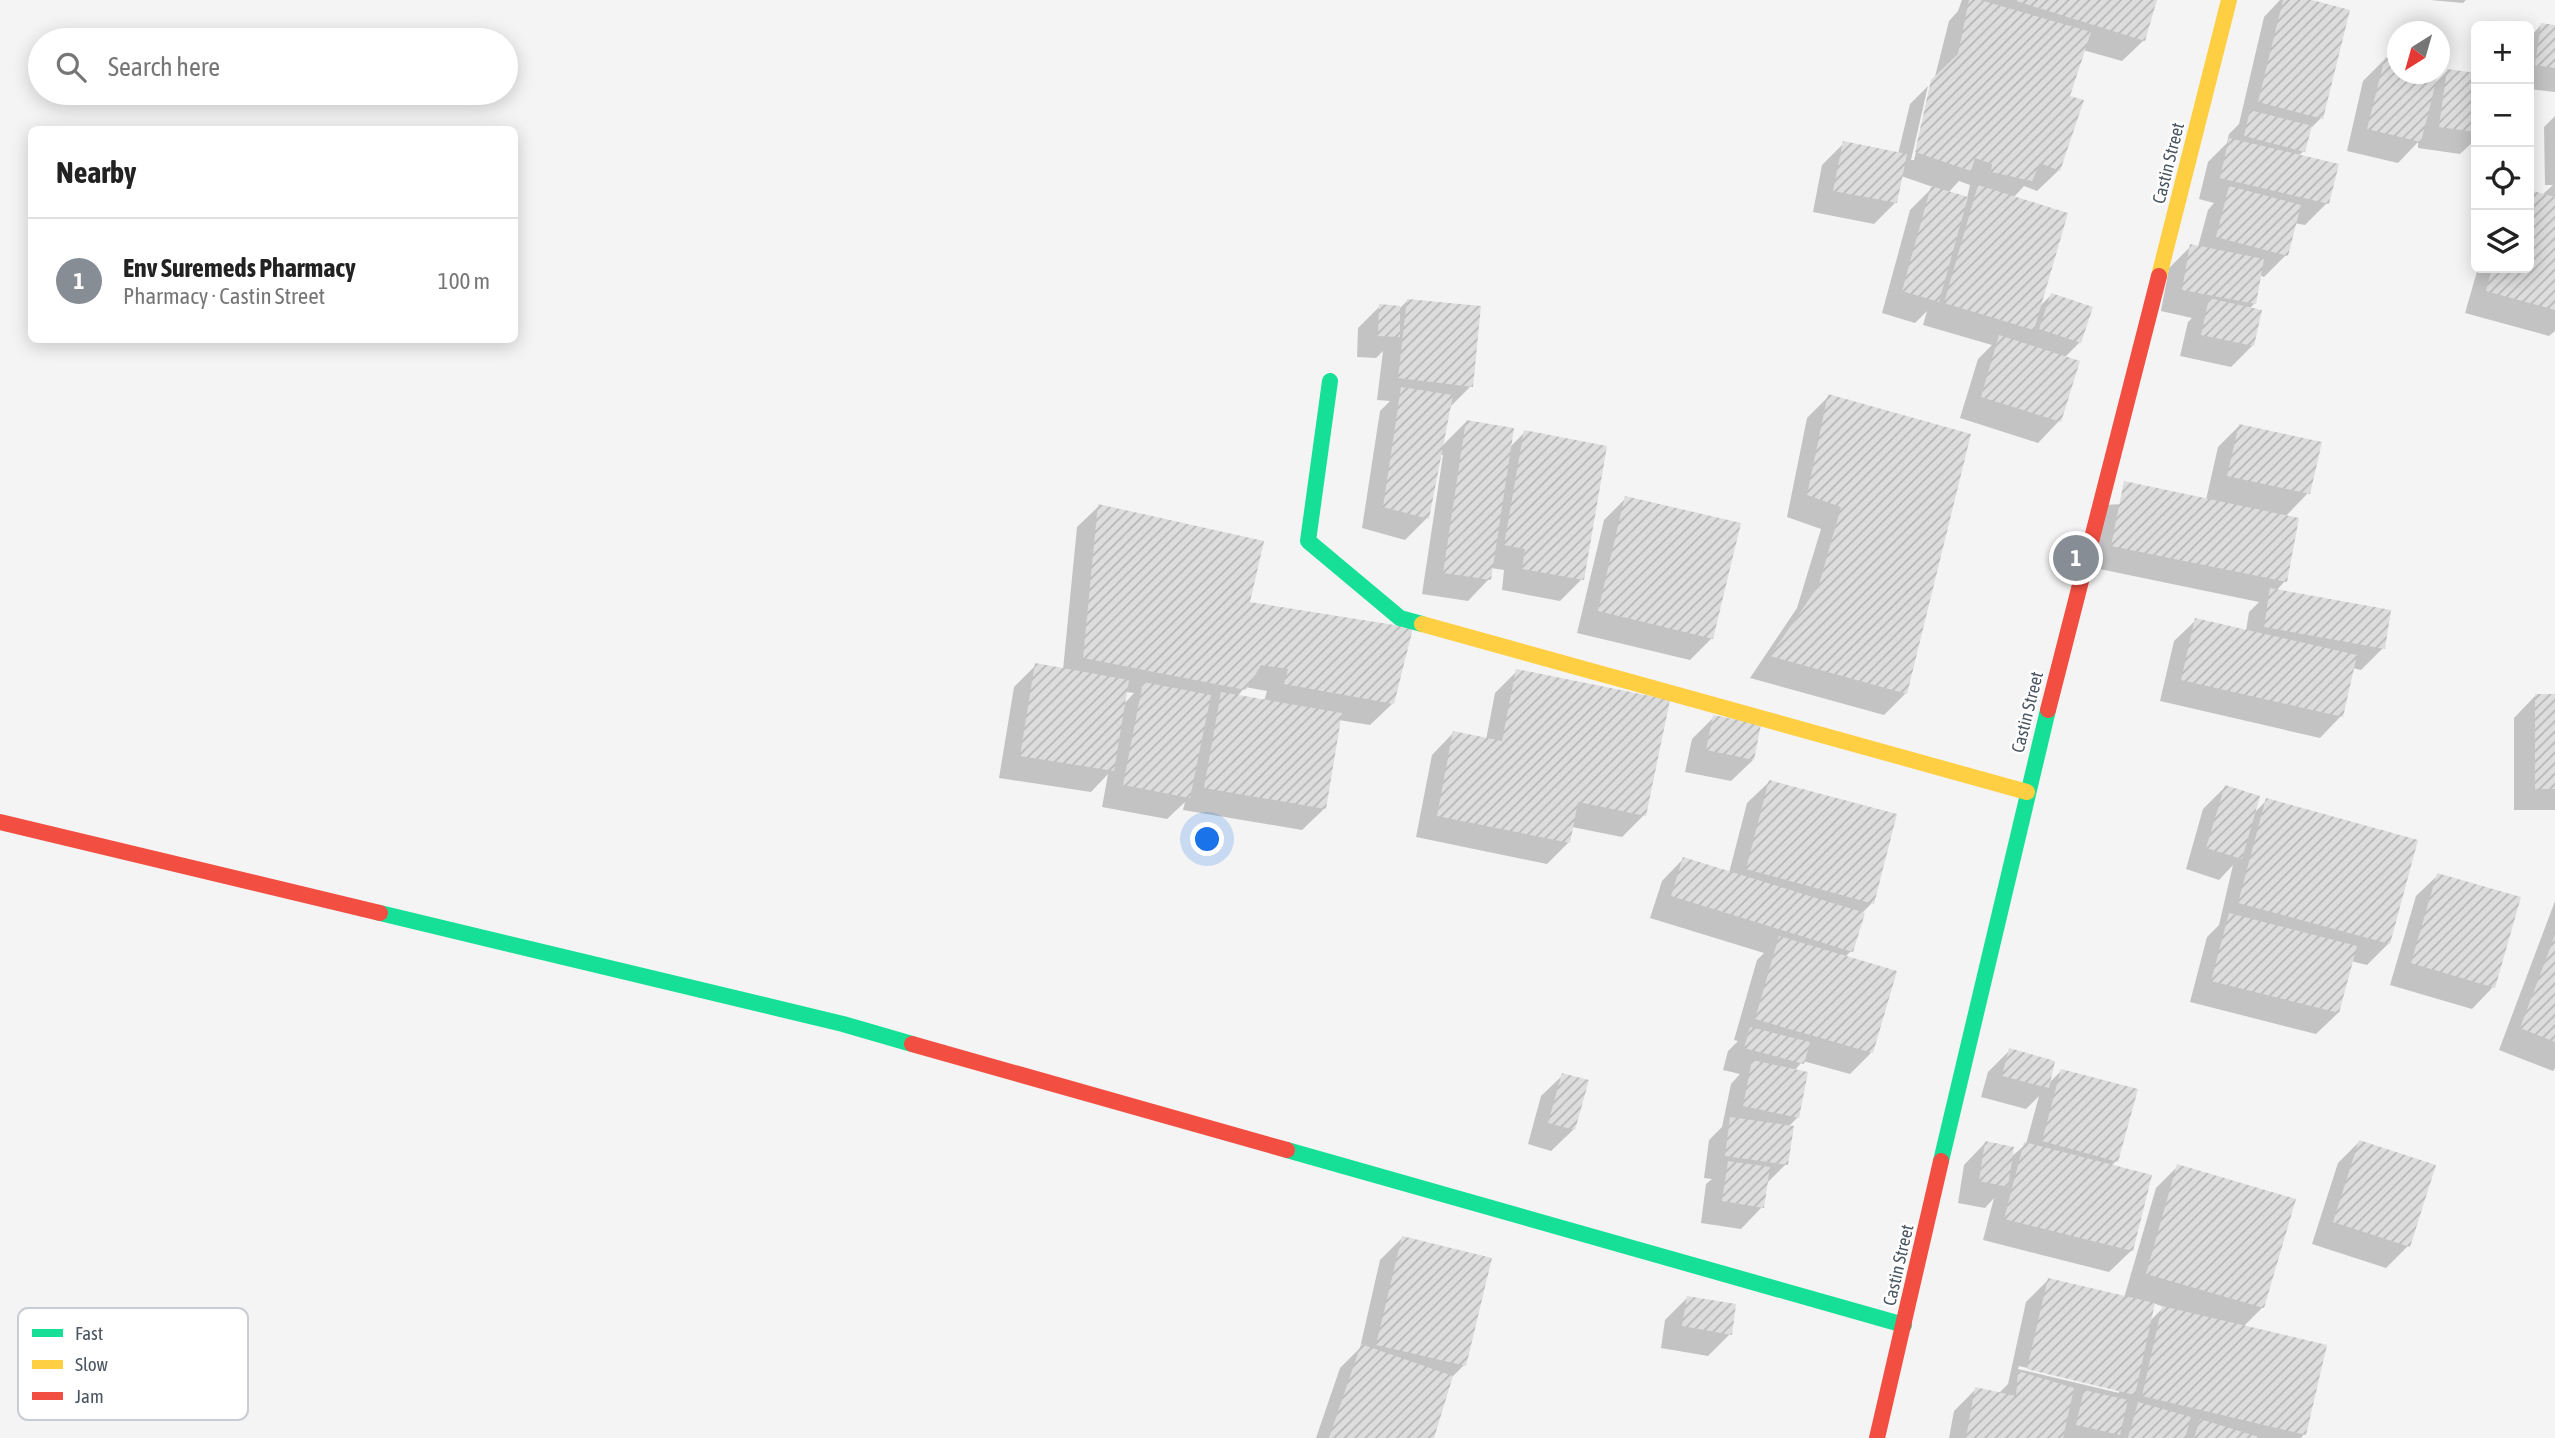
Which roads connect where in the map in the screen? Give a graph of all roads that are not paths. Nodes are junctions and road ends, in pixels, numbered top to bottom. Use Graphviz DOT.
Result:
graph roads {
  1 [pos="2229,0"];
  2 [pos="1330,381"];
  3 [pos="2027,792"];
  4 [pos="0,822"];
  5 [pos="1904,1325"];
  6 [pos="1878,1438"];
  1 -- 3 [label="street, Castin Street"];
  2 -- 3 [label="street"];
  3 -- 5 [label="street, Castin Street"];
  4 -- 5 [label="street"];
  5 -- 6 [label="street, Castin Street"];
}
